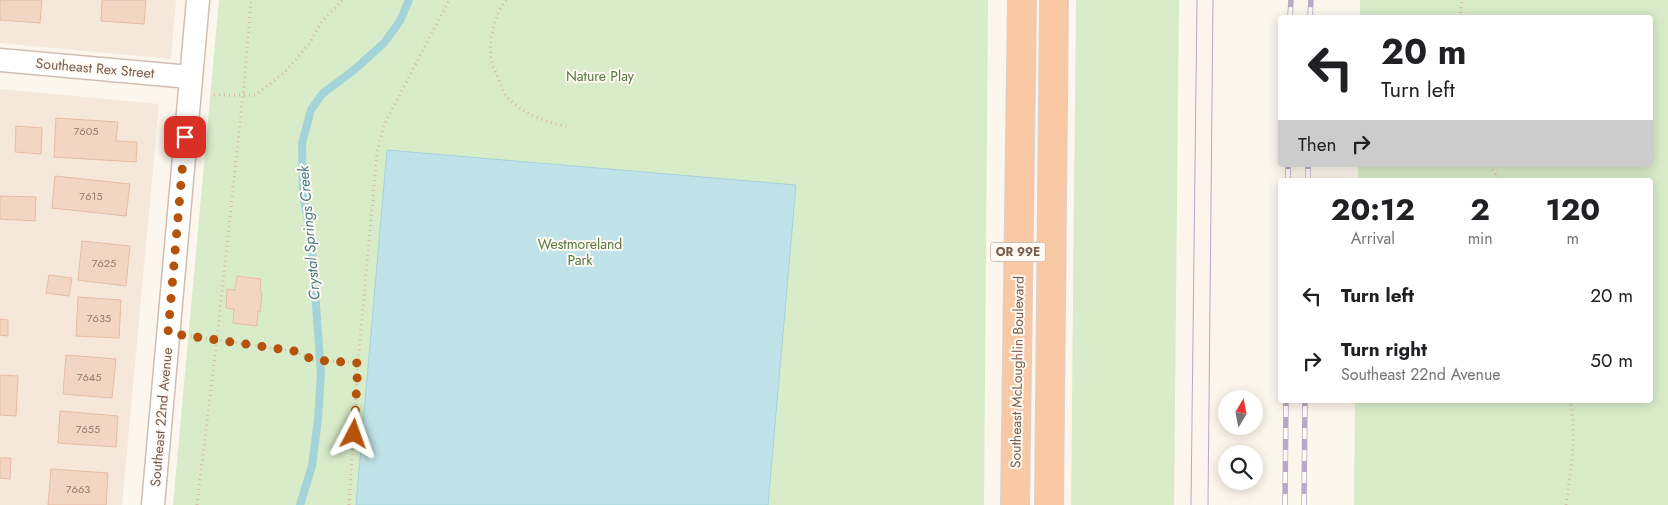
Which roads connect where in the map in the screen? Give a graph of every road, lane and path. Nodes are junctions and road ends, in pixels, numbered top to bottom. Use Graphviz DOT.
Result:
graph roads {
  1 [pos="198,0"];
  2 [pos="251,0"];
  3 [pos="344,0"];
  4 [pos="449,0"];
  5 [pos="506,0"];
  6 [pos="1022,0"];
  7 [pos="1054,0"];
  8 [pos="1462,0"];
  9 [pos="1460,15"];
  10 [pos="0,60"];
  11 [pos="190,77"];
  12 [pos="243,95"];
  13 [pos="570,127"];
  14 [pos="1491,167"];
  15 [pos="1498,178"];
  16 [pos="168,333"];
  17 [pos="217,340"];
  18 [pos="358,363"];
  19 [pos="1571,403"];
  20 [pos="152,505"];
  21 [pos="197,505"];
  22 [pos="349,505"];
  23 [pos="1015,505"];
  24 [pos="1049,505"];
  25 [pos="1566,505"];
  1 -- 11 [label="street, Southeast 22nd Avenue"];
  2 -- 12 [label="path"];
  3 -- 12 [label="path"];
  4 -- 18 [label="path"];
  5 -- 13 [label="path"];
  6 -- 23 [label="highway, Southeast McLoughlin Boulevard / OR 99E"];
  7 -- 24 [label="highway, OR 99E"];
  8 -- 9 [label="path"];
  10 -- 11 [label="street, Southeast Rex Street"];
  11 -- 12 [label="path"];
  11 -- 16 [label="street, Southeast 22nd Avenue"];
  12 -- 17 [label="path"];
  14 -- 15 [label="path"];
  16 -- 17 [label="path"];
  16 -- 20 [label="street, Southeast 22nd Avenue"];
  17 -- 18 [label="path"];
  17 -- 21 [label="path"];
  18 -- 22 [label="path"];
  19 -- 25 [label="path"];
}
